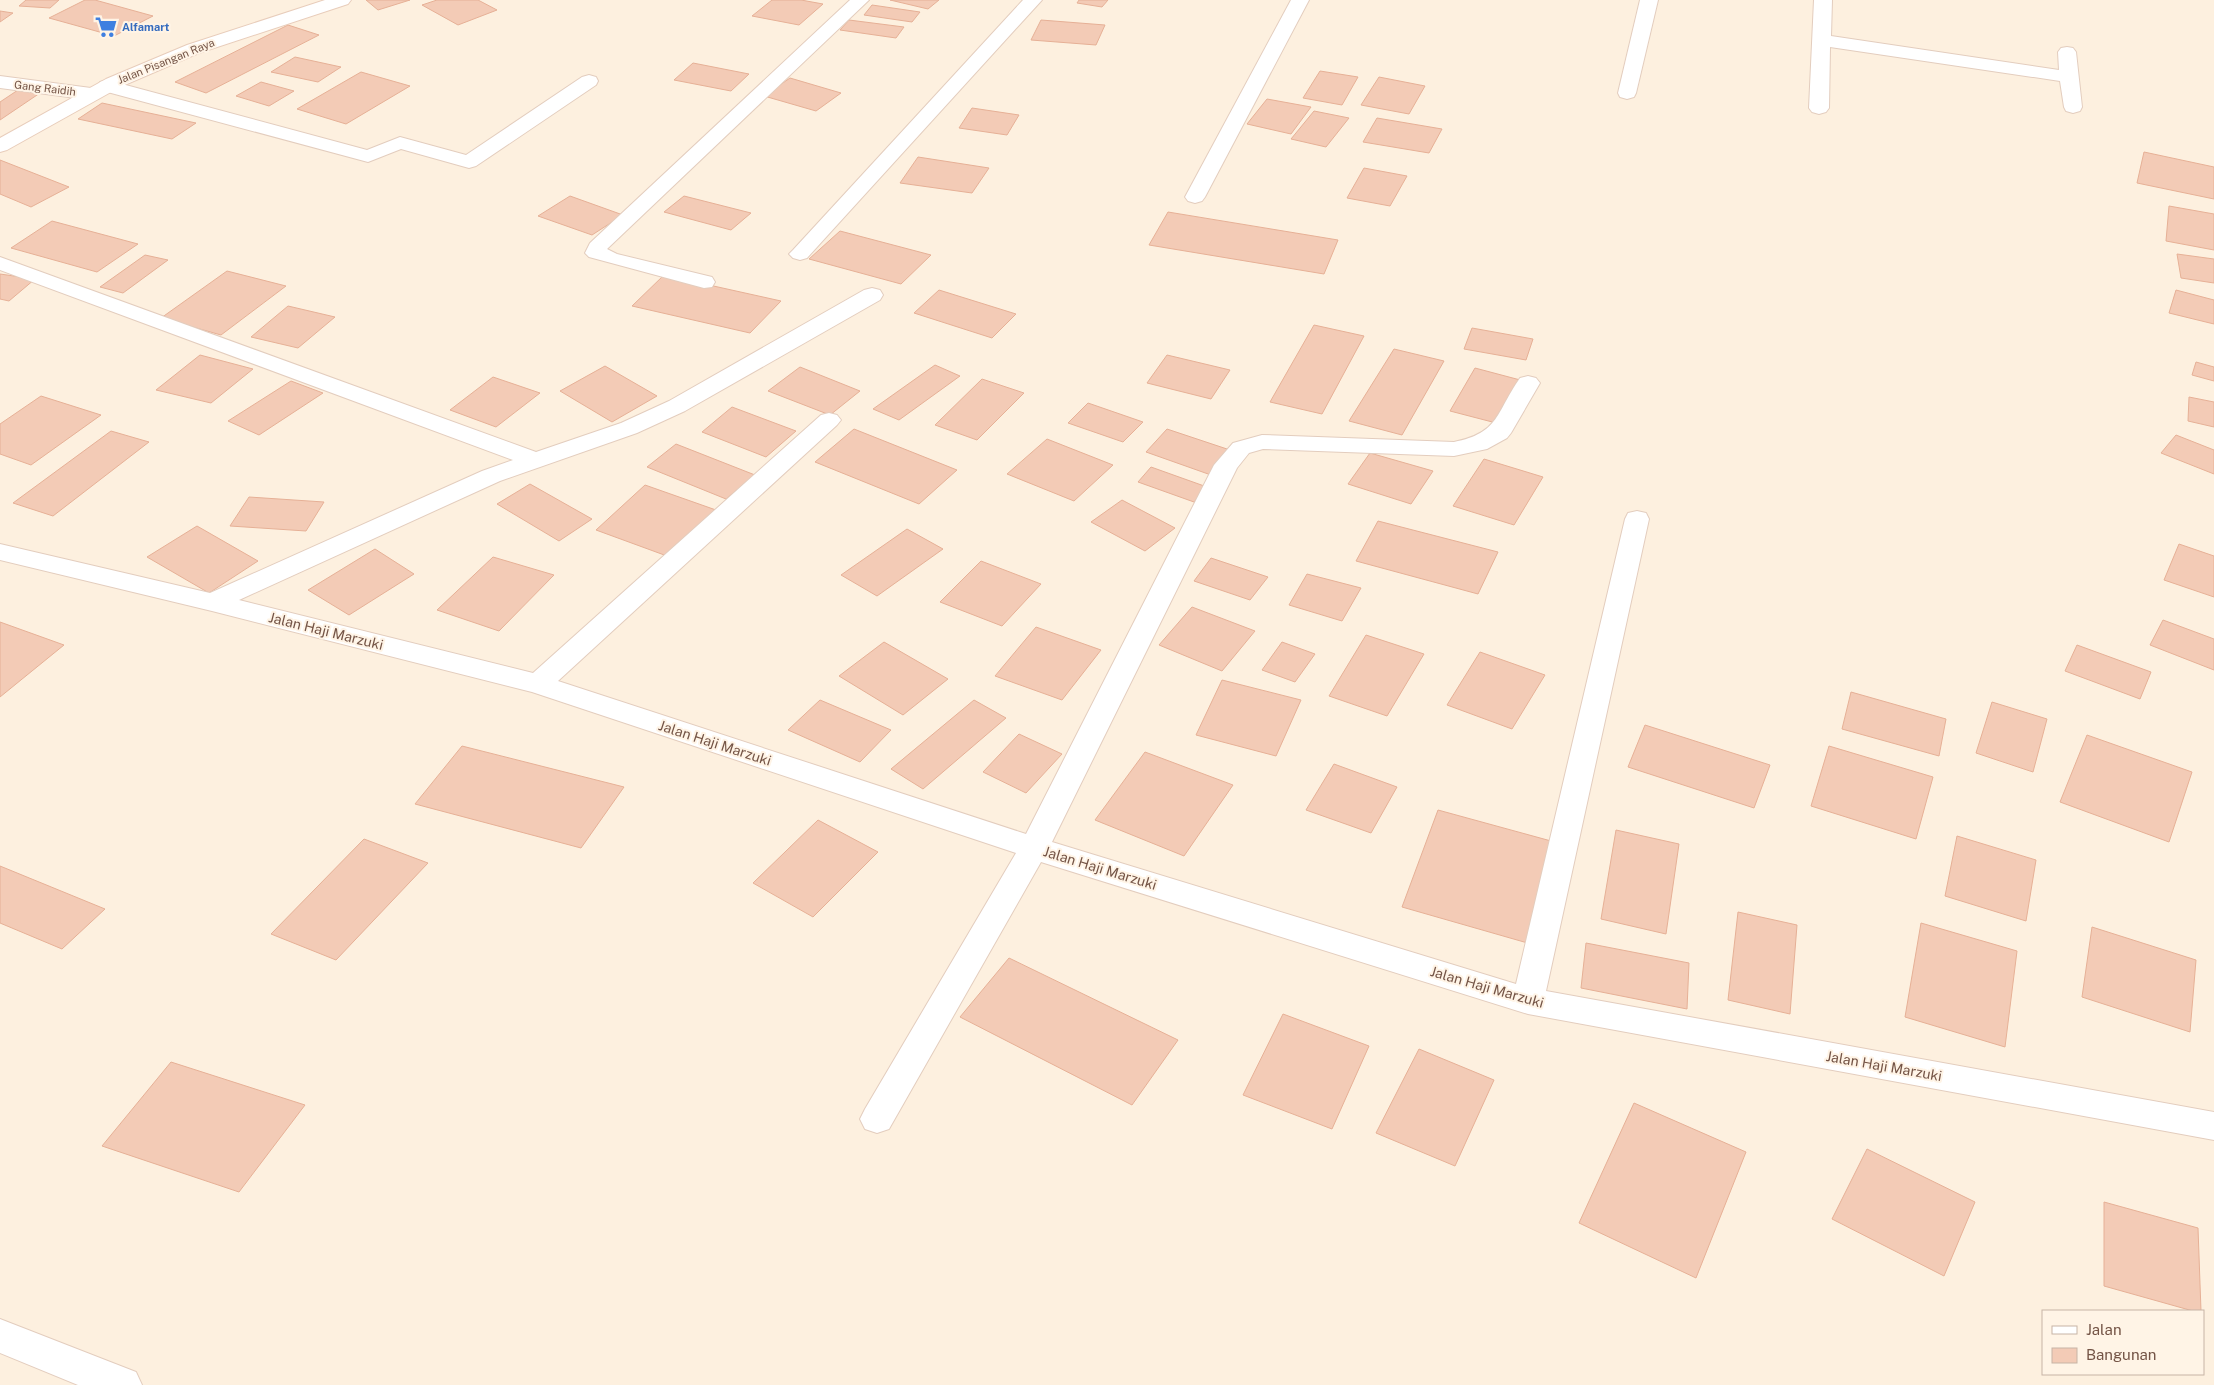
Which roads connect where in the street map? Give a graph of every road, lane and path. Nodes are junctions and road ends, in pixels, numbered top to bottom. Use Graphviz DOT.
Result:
graph roads {
  1 [pos="342,0"];
  2 [pos="860,0"];
  3 [pos="1300,0"];
  4 [pos="1649,0"];
  5 [pos="1823,0"];
  6 [pos="1029,1"];
  7 [pos="1822,40"];
  8 [pos="2067,52"];
  9 [pos="2069,77"];
  10 [pos="589,81"];
  11 [pos="0,82"];
  12 [pos="99,90"];
  13 [pos="1627,93"];
  14 [pos="2073,107"];
  15 [pos="1819,108"];
  16 [pos="0,146"];
  17 [pos="1195,197"];
  18 [pos="800,254"];
  19 [pos="0,263"];
  20 [pos="704,282"];
  21 [pos="872,295"];
  22 [pos="1528,383"];
  23 [pos="829,420"];
  24 [pos="537,461"];
  25 [pos="1636,519"];
  26 [pos="0,552"];
  27 [pos="212,602"];
  28 [pos="538,684"];
  29 [pos="1034,848"];
  30 [pos="1528,1001"];
  31 [pos="877,1119"];
  32 [pos="2214,1126"];
  33 [pos="0,1336"];
  34 [pos="123,1385"];
  1 -- 12 [label="street, Jalan Pisangan Raya"];
  2 -- 20 [label="street"];
  3 -- 17 [label="street"];
  4 -- 13 [label="street"];
  5 -- 7 [label="street"];
  6 -- 18 [label="street"];
  7 -- 9 [label="street"];
  7 -- 15 [label="street"];
  8 -- 9 [label="street"];
  9 -- 14 [label="street"];
  10 -- 12 [label="street, Gang Raidih"];
  11 -- 12 [label="street, Gang Raidih"];
  12 -- 16 [label="street, Jalan Pisangan Raya"];
  19 -- 24 [label="street"];
  21 -- 24 [label="street"];
  22 -- 29 [label="street"];
  23 -- 28 [label="street"];
  24 -- 27 [label="street"];
  25 -- 30 [label="street"];
  26 -- 27 [label="street, Jalan Haji Marzuki"];
  27 -- 28 [label="street, Jalan Haji Marzuki"];
  28 -- 29 [label="street, Jalan Haji Marzuki"];
  29 -- 30 [label="street, Jalan Haji Marzuki"];
  29 -- 31 [label="street"];
  30 -- 32 [label="street, Jalan Haji Marzuki"];
  33 -- 34 [label="street"];
}
